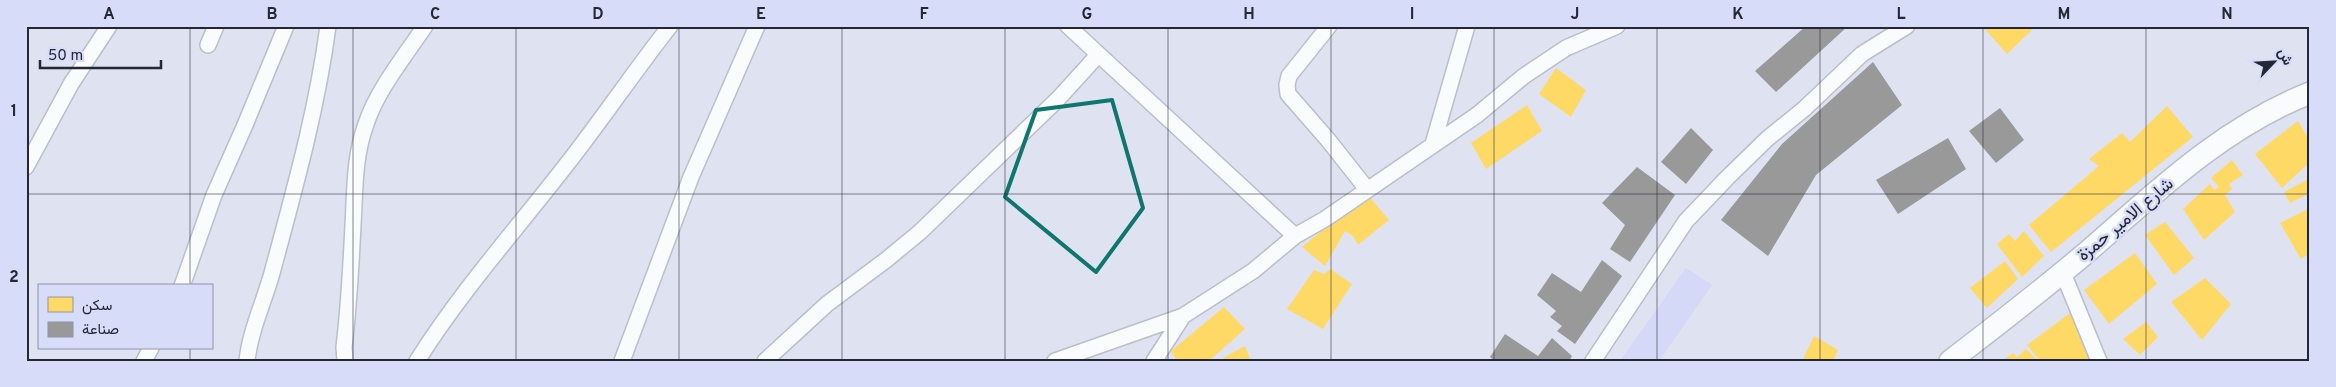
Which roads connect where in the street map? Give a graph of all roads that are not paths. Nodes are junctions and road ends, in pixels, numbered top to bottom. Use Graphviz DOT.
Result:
graph roads {
  1 [pos="109,26"];
  2 [pos="216,26"];
  3 [pos="286,26"];
  4 [pos="328,26"];
  5 [pos="425,26"];
  6 [pos="670,26"];
  7 [pos="757,26"];
  8 [pos="1068,26"];
  9 [pos="1330,26"];
  10 [pos="1467,26"];
  11 [pos="1617,26"];
  12 [pos="1907,26"];
  13 [pos="208,45"];
  14 [pos="1098,55"];
  15 [pos="2310,93"];
  16 [pos="1433,144"];
  17 [pos="26,167"];
  18 [pos="1366,188"];
  19 [pos="1295,236"];
  20 [pos="2063,273"];
  21 [pos="183,284"];
  22 [pos="1184,316"];
  23 [pos="246,361"];
  24 [pos="345,361"];
  25 [pos="417,361"];
  26 [pos="622,361"];
  27 [pos="765,361"];
  28 [pos="1055,361"];
  29 [pos="1154,361"];
  30 [pos="1593,361"];
  31 [pos="1950,361"];
  32 [pos="2099,361"];
  1 -- 17 [label="street"];
  2 -- 13 [label="street"];
  3 -- 21 [label="street"];
  4 -- 23 [label="street"];
  5 -- 24 [label="street"];
  6 -- 25 [label="street"];
  7 -- 26 [label="street"];
  8 -- 14 [label="street"];
  9 -- 18 [label="street"];
  10 -- 16 [label="street"];
  11 -- 16 [label="street"];
  12 -- 30 [label="street"];
  14 -- 19 [label="street"];
  14 -- 27 [label="street"];
  15 -- 20 [label="main road, شارع الامير حمزة"];
  16 -- 18 [label="street"];
  18 -- 19 [label="street"];
  19 -- 22 [label="street"];
  20 -- 31 [label="main road, شارع الامير حمزة"];
  20 -- 32 [label="street"];
  22 -- 28 [label="street"];
  22 -- 29 [label="street"];
}
